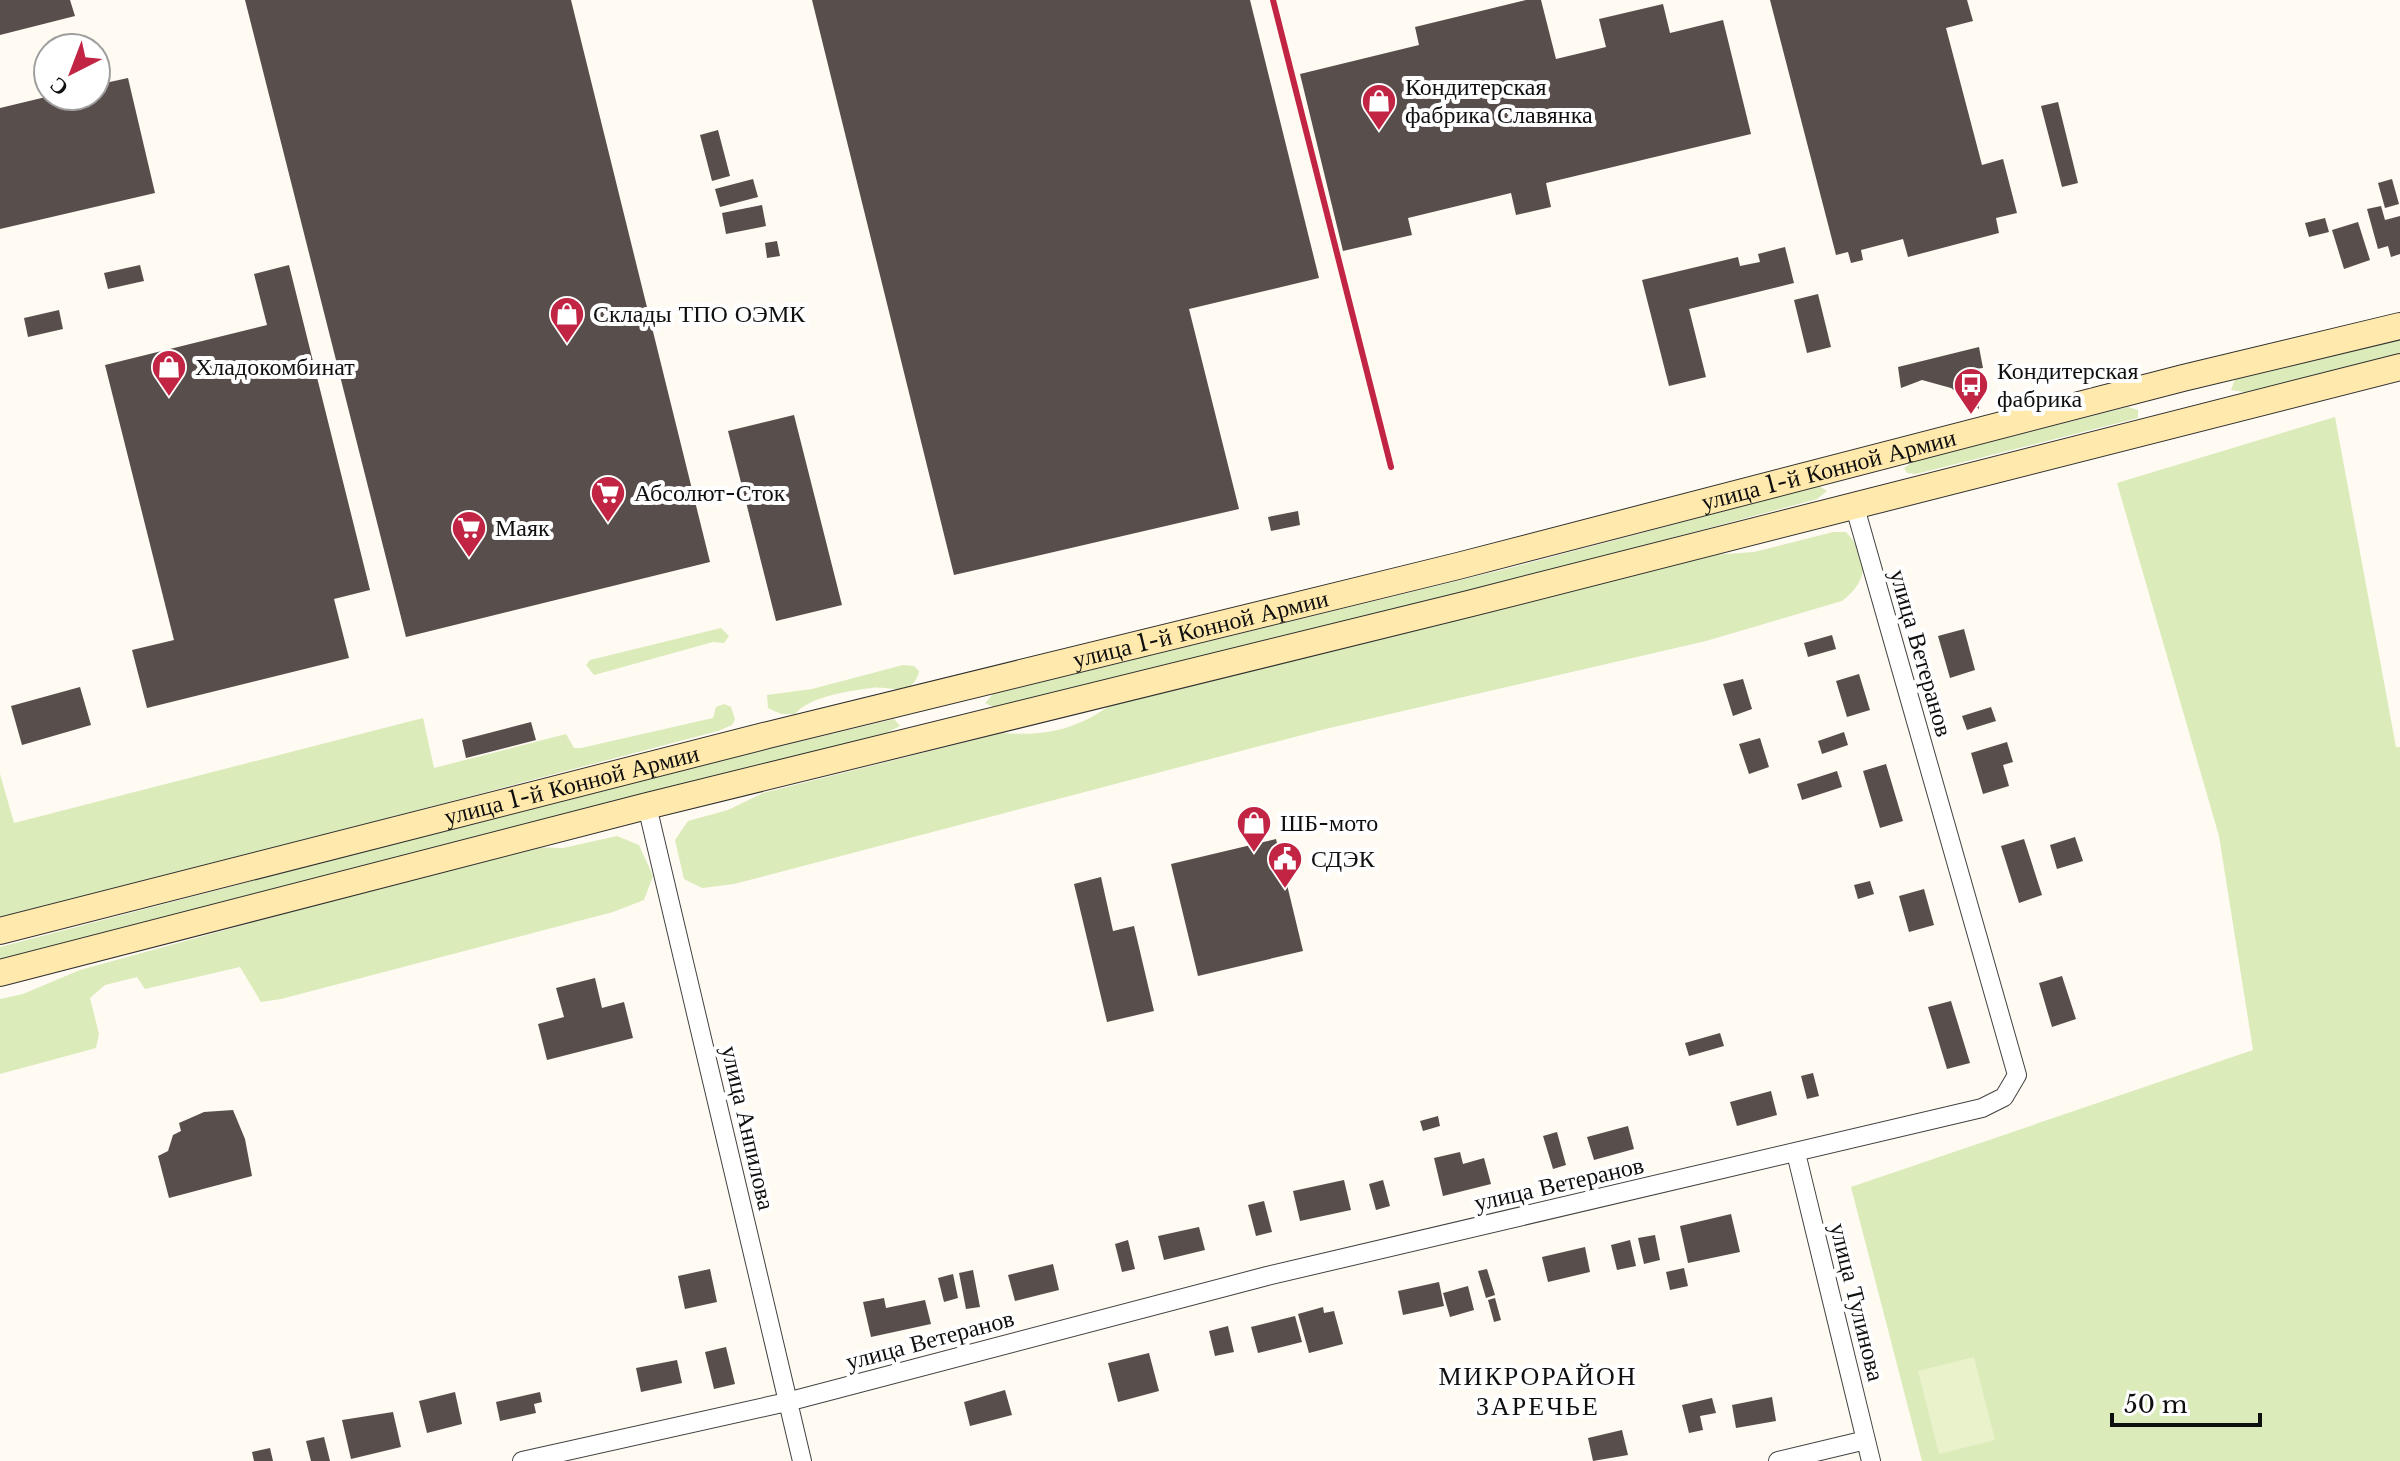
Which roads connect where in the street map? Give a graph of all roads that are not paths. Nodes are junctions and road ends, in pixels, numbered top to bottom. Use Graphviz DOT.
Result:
graph roads {
  1 [pos="2400,326"];
  2 [pos="2400,367"];
  3 [pos="2173,381"];
  4 [pos="2185,422"];
  5 [pos="1853,463"];
  6 [pos="1858,503"];
  7 [pos="942,691"];
  8 [pos="951,731"];
  9 [pos="647,806"];
  10 [pos="0,931"];
  11 [pos="0,973"];
  12 [pos="1796,1153"];
  13 [pos="787,1402"];
  14 [pos="1866,1440"];
  15 [pos="522,1461"];
  16 [pos="802,1461"];
  17 [pos="1778,1461"];
  18 [pos="1871,1461"];
  1 -- 3 [label="main road, улица 1-й Конной Армии"];
  2 -- 4 [label="main road, улица 1-й Конной Армии"];
  3 -- 4 [label="main road"];
  3 -- 5 [label="main road, улица 1-й Конной Армии"];
  4 -- 6 [label="main road, улица 1-й Конной Армии"];
  5 -- 6 [label="main road"];
  5 -- 7 [label="main road, улица 1-й Конной Армии"];
  6 -- 8 [label="main road, улица 1-й Конной Армии"];
  6 -- 12 [label="street, улица Ветеранов"];
  7 -- 8 [label="main road"];
  7 -- 10 [label="main road, улица 1-й Конной Армии"];
  8 -- 9 [label="main road, улица 1-й Конной Армии"];
  9 -- 11 [label="main road, улица 1-й Конной Армии"];
  9 -- 13 [label="street, улица Анпилова"];
  12 -- 13 [label="street, улица Ветеранов"];
  12 -- 14 [label="street, улица Тулинова"];
  13 -- 15 [label="street, улица Ветеранов"];
  13 -- 16 [label="street, улица Анпилова"];
  14 -- 17 [label="street"];
  14 -- 18 [label="street, улица Тулинова"];
}
